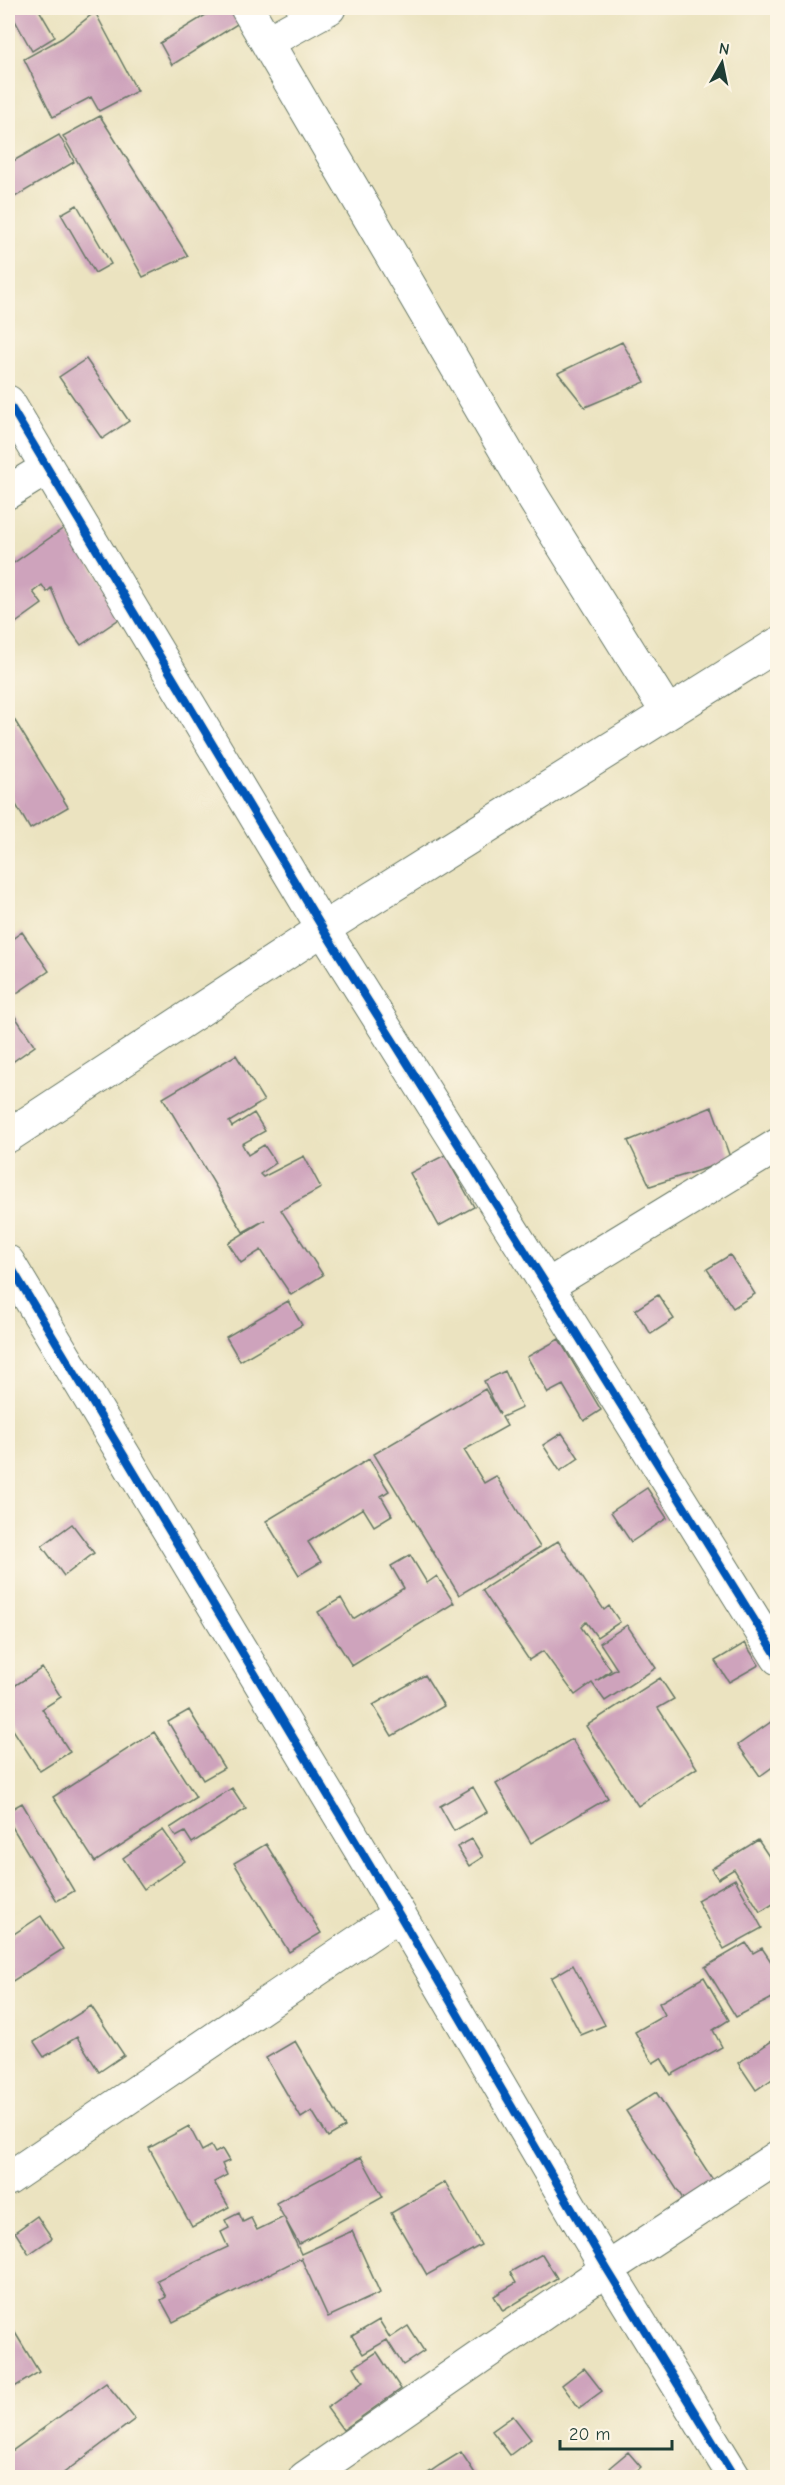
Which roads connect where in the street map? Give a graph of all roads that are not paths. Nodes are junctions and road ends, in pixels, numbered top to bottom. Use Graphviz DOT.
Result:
graph roads {
  1 [pos="247,8"];
  2 [pos="329,8"];
  3 [pos="267,42"];
  4 [pos="8,402"];
  5 [pos="46,468"];
  6 [pos="8,492"];
  7 [pos="777,644"];
  8 [pos="667,712"];
  9 [pos="323,929"];
  10 [pos="8,1136"];
  11 [pos="777,1145"];
  12 [pos="8,1262"];
  13 [pos="548,1286"];
  14 [pos="772,1638"];
  15 [pos="399,1914"];
  16 [pos="777,2157"];
  17 [pos="8,2179"];
  18 [pos="607,2268"];
  19 [pos="305,2478"];
  20 [pos="735,2478"];
  1 -- 3 [label="street"];
  2 -- 3 [label="street"];
  3 -- 8 [label="street"];
  4 -- 5 [label="street"];
  5 -- 6 [label="street"];
  5 -- 9 [label="street"];
  7 -- 8 [label="street"];
  8 -- 9 [label="street"];
  9 -- 10 [label="street"];
  9 -- 13 [label="street"];
  11 -- 13 [label="street"];
  12 -- 15 [label="street"];
  13 -- 14 [label="street"];
  15 -- 17 [label="street"];
  15 -- 18 [label="street"];
  16 -- 18 [label="street"];
  18 -- 19 [label="street"];
  18 -- 20 [label="street"];
}
